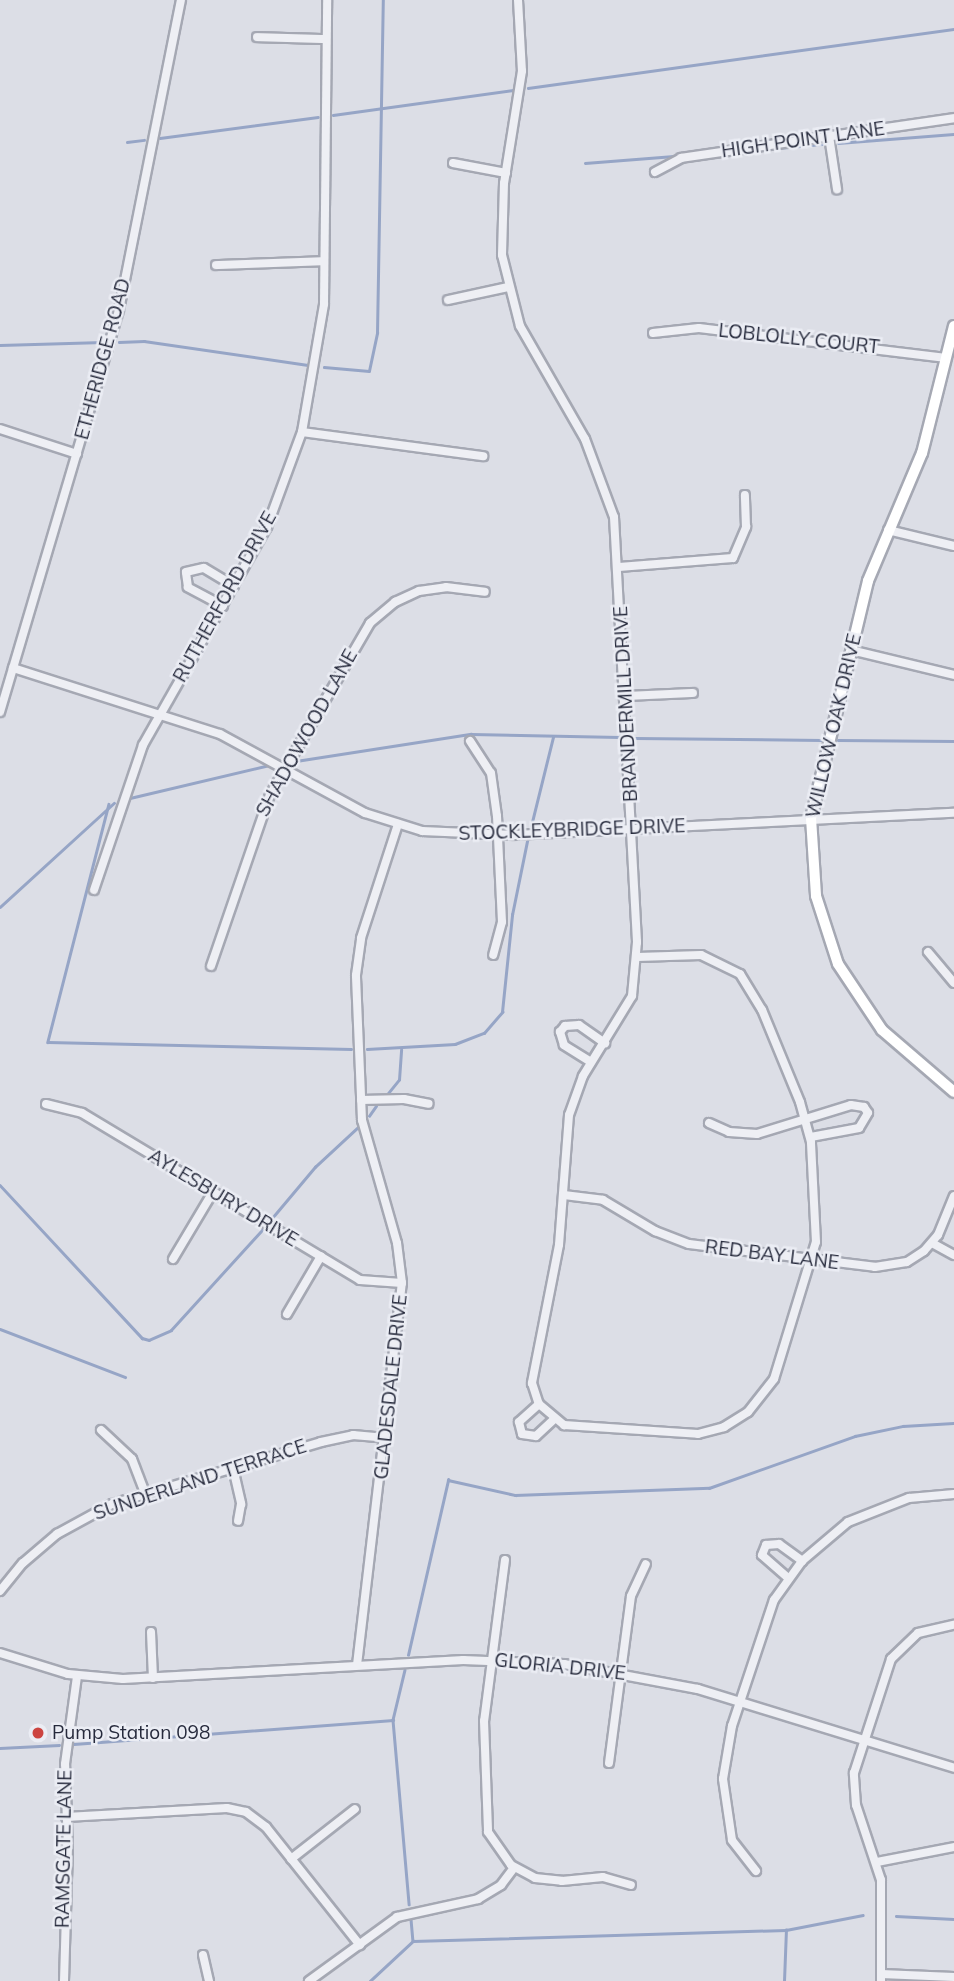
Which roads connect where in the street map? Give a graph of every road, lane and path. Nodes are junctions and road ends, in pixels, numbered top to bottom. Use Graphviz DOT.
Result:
graph roads {
  1 [pos="181,0"];
  2 [pos="327,0"];
  3 [pos="518,0"];
  4 [pos="257,37"];
  5 [pos="326,38"];
  6 [pos="954,118"];
  7 [pos="829,136"];
  8 [pos="453,163"];
  9 [pos="655,172"];
  10 [pos="506,173"];
  11 [pos="837,189"];
  12 [pos="324,261"];
  13 [pos="216,265"];
  14 [pos="508,287"];
  15 [pos="448,300"];
  16 [pos="954,326"];
  17 [pos="653,333"];
  18 [pos="946,358"];
  19 [pos="0,429"];
  20 [pos="302,432"];
  21 [pos="77,454"];
  22 [pos="483,456"];
  23 [pos="745,495"];
  24 [pos="888,530"];
  25 [pos="954,546"];
  26 [pos="619,567"];
  27 [pos="234,586"];
  28 [pos="485,592"];
  29 [pos="223,606"];
  30 [pos="851,650"];
  31 [pos="13,668"];
  32 [pos="954,676"];
  33 [pos="693,693"];
  34 [pos="625,696"];
  35 [pos="0,712"];
  36 [pos="159,713"];
  37 [pos="470,741"];
  38 [pos="285,767"];
  39 [pos="954,813"];
  40 [pos="811,818"];
  41 [pos="398,824"];
  42 [pos="632,829"];
  43 [pos="497,835"];
  44 [pos="94,890"];
  45 [pos="928,951"];
  46 [pos="493,955"];
  47 [pos="637,957"];
  48 [pos="211,966"];
  49 [pos="954,983"];
  50 [pos="605,1043"];
  51 [pos="591,1062"];
  52 [pos="954,1092"];
  53 [pos="361,1100"];
  54 [pos="46,1104"];
  55 [pos="429,1104"];
  56 [pos="805,1117"];
  57 [pos="709,1123"];
  58 [pos="811,1137"];
  59 [pos="213,1192"];
  60 [pos="564,1195"];
  61 [pos="954,1196"];
  62 [pos="932,1243"];
  63 [pos="954,1255"];
  64 [pos="321,1256"];
  65 [pos="173,1259"];
  66 [pos="812,1261"];
  67 [pos="402,1283"];
  68 [pos="287,1314"];
  69 [pos="542,1408"];
  70 [pos="554,1419"];
  71 [pos="101,1430"];
  72 [pos="386,1438"];
  73 [pos="233,1468"];
  74 [pos="145,1493"];
  75 [pos="954,1494"];
  76 [pos="238,1521"];
  77 [pos="505,1560"];
  78 [pos="802,1561"];
  79 [pos="646,1564"];
  80 [pos="787,1577"];
  81 [pos="0,1591"];
  82 [pos="954,1625"];
  83 [pos="151,1632"];
  84 [pos="0,1653"];
  85 [pos="491,1659"];
  86 [pos="357,1665"];
  87 [pos="621,1672"];
  88 [pos="77,1676"];
  89 [pos="153,1678"];
  90 [pos="739,1702"];
  91 [pos="864,1741"];
  92 [pos="610,1763"];
  93 [pos="954,1768"];
  94 [pos="355,1809"];
  95 [pos="66,1817"];
  96 [pos="954,1847"];
  97 [pos="292,1858"];
  98 [pos="877,1862"];
  99 [pos="514,1868"];
  100 [pos="756,1871"];
  101 [pos="631,1885"];
  102 [pos="360,1945"];
  103 [pos="203,1955"];
  104 [pos="881,1977"];
  105 [pos="954,1977"];
  106 [pos="64,1981"];
  107 [pos="209,1981"];
  108 [pos="309,1981"];
  1 -- 21 [label="street, ETHERIDGE ROAD"];
  2 -- 5 [label="street, RUTHERFORD DRIVE"];
  3 -- 10 [label="street, BRANDERMILL DRIVE"];
  4 -- 5 [label="street"];
  5 -- 12 [label="street, RUTHERFORD DRIVE"];
  6 -- 7 [label="street, HIGH POINT LANE"];
  7 -- 9 [label="street, HIGH POINT LANE"];
  7 -- 11 [label="street"];
  8 -- 10 [label="street"];
  10 -- 14 [label="street, BRANDERMILL DRIVE"];
  12 -- 13 [label="street"];
  12 -- 20 [label="street, RUTHERFORD DRIVE"];
  14 -- 15 [label="street"];
  14 -- 26 [label="street, BRANDERMILL DRIVE"];
  16 -- 18 [label="street, WILLOW OAK DRIVE"];
  17 -- 18 [label="street, LOBLOLLY COURT"];
  18 -- 24 [label="street, WILLOW OAK DRIVE"];
  19 -- 21 [label="street"];
  20 -- 22 [label="street"];
  20 -- 27 [label="street, RUTHERFORD DRIVE"];
  21 -- 31 [label="street, ETHERIDGE ROAD"];
  23 -- 26 [label="street"];
  24 -- 25 [label="street"];
  24 -- 30 [label="street, WILLOW OAK DRIVE"];
  26 -- 34 [label="street, BRANDERMILL DRIVE"];
  27 -- 29 [label="street, RUTHERFORD DRIVE"];
  27 -- 29 [label="street"];
  28 -- 38 [label="street, SHADOWOOD LANE"];
  29 -- 36 [label="street, RUTHERFORD DRIVE"];
  30 -- 32 [label="street"];
  30 -- 40 [label="street, WILLOW OAK DRIVE"];
  31 -- 35 [label="street, ETHERIDGE ROAD"];
  31 -- 36 [label="street, STOCKLEYBRIDGE DRIVE"];
  33 -- 34 [label="street"];
  34 -- 42 [label="street, BRANDERMILL DRIVE"];
  36 -- 38 [label="street, STOCKLEYBRIDGE DRIVE"];
  36 -- 44 [label="street, RUTHERFORD DRIVE"];
  37 -- 43 [label="street"];
  38 -- 41 [label="street, STOCKLEYBRIDGE DRIVE"];
  38 -- 48 [label="street, SHADOWOOD LANE"];
  39 -- 40 [label="street, STOCKLEYBRIDGE DRIVE"];
  40 -- 42 [label="street, STOCKLEYBRIDGE DRIVE"];
  40 -- 52 [label="street, WILLOW OAK DRIVE"];
  41 -- 43 [label="street, STOCKLEYBRIDGE DRIVE"];
  41 -- 53 [label="street, GLADESDALE DRIVE"];
  42 -- 43 [label="street, STOCKLEYBRIDGE DRIVE"];
  42 -- 47 [label="street, BRANDERMILL DRIVE"];
  43 -- 46 [label="street"];
  45 -- 49 [label="street"];
  47 -- 50 [label="street, BRANDERMILL DRIVE"];
  47 -- 56 [label="street"];
  50 -- 51 [label="street, BRANDERMILL DRIVE"];
  50 -- 51 [label="street"];
  51 -- 60 [label="street, BRANDERMILL DRIVE"];
  53 -- 55 [label="street"];
  53 -- 67 [label="street, GLADESDALE DRIVE"];
  54 -- 59 [label="street, AYLESBURY DRIVE"];
  56 -- 57 [label="street"];
  56 -- 58 [label="street"];
  56 -- 58 [label="street"];
  58 -- 66 [label="street"];
  59 -- 64 [label="street, AYLESBURY DRIVE"];
  59 -- 65 [label="street"];
  60 -- 66 [label="street, RED BAY LANE"];
  60 -- 69 [label="street, BRANDERMILL DRIVE"];
  61 -- 62 [label="street, RED BAY LANE"];
  62 -- 63 [label="street"];
  62 -- 66 [label="street, RED BAY LANE"];
  64 -- 67 [label="street, AYLESBURY DRIVE"];
  64 -- 68 [label="street"];
  66 -- 70 [label="street"];
  67 -- 72 [label="street, GLADESDALE DRIVE"];
  69 -- 70 [label="street"];
  69 -- 70 [label="street"];
  71 -- 74 [label="street"];
  72 -- 73 [label="street, SUNDERLAND TERRACE"];
  72 -- 86 [label="street, GLADESDALE DRIVE"];
  73 -- 74 [label="street, SUNDERLAND TERRACE"];
  73 -- 76 [label="street"];
  74 -- 81 [label="street, SUNDERLAND TERRACE"];
  75 -- 78 [label="street"];
  77 -- 85 [label="street"];
  78 -- 80 [label="street"];
  78 -- 80 [label="street"];
  79 -- 87 [label="street"];
  80 -- 90 [label="street"];
  82 -- 91 [label="street"];
  83 -- 89 [label="street"];
  84 -- 88 [label="street, GLORIA DRIVE"];
  85 -- 86 [label="street, GLORIA DRIVE"];
  85 -- 87 [label="street, GLORIA DRIVE"];
  85 -- 99 [label="street"];
  86 -- 89 [label="street, GLORIA DRIVE"];
  87 -- 90 [label="street, GLORIA DRIVE"];
  87 -- 92 [label="street"];
  88 -- 89 [label="street, GLORIA DRIVE"];
  88 -- 95 [label="street, RAMSGATE LANE"];
  90 -- 91 [label="street, GLORIA DRIVE"];
  90 -- 100 [label="street"];
  91 -- 93 [label="street, GLORIA DRIVE"];
  91 -- 98 [label="street"];
  94 -- 97 [label="street"];
  95 -- 97 [label="street"];
  95 -- 106 [label="street, RAMSGATE LANE"];
  96 -- 98 [label="street"];
  97 -- 102 [label="street"];
  98 -- 104 [label="street"];
  99 -- 101 [label="street"];
  99 -- 102 [label="street"];
  102 -- 108 [label="street"];
  103 -- 107 [label="street"];
  104 -- 105 [label="street"];
}
